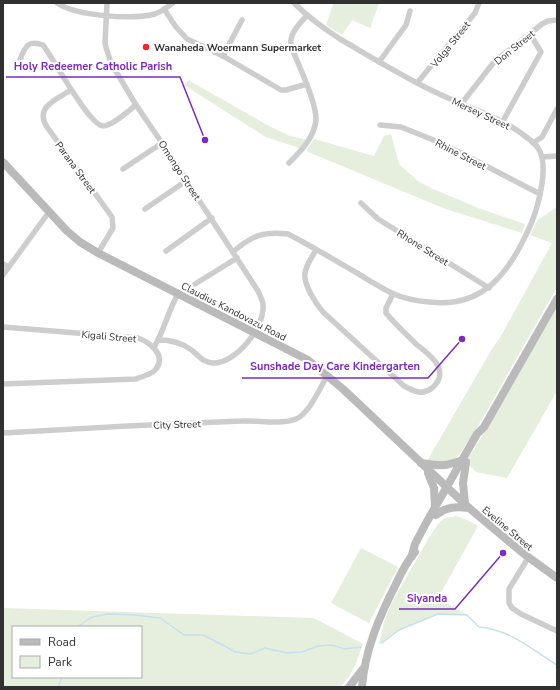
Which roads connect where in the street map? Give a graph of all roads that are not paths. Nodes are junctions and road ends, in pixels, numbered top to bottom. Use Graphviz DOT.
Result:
graph roads {
  1 [pos="57,3"];
  2 [pos="107,3"];
  3 [pos="173,3"];
  4 [pos="294,3"];
  5 [pos="479,3"];
  6 [pos="164,9"];
  7 [pos="410,11"];
  8 [pos="307,15"];
  9 [pos="106,16"];
  10 [pos="242,20"];
  11 [pos="557,20"];
  12 [pos="530,34"];
  13 [pos="222,56"];
  14 [pos="20,60"];
  15 [pos="379,62"];
  16 [pos="417,83"];
  17 [pos="306,84"];
  18 [pos="71,90"];
  19 [pos="462,103"];
  20 [pos="136,105"];
  21 [pos="557,110"];
  22 [pos="503,121"];
  23 [pos="380,125"];
  24 [pos="162,142"];
  25 [pos="533,142"];
  26 [pos="557,156"];
  27 [pos="543,157"];
  28 [pos="3,162"];
  29 [pos="290,163"];
  30 [pos="123,169"];
  31 [pos="186,181"];
  32 [pos="540,194"];
  33 [pos="361,203"];
  34 [pos="145,209"];
  35 [pos="49,212"];
  36 [pos="212,218"];
  37 [pos="166,250"];
  38 [pos="316,250"];
  39 [pos="98,253"];
  40 [pos="235,255"];
  41 [pos="6,266"];
  42 [pos="3,275"];
  43 [pos="195,284"];
  44 [pos="489,288"];
  45 [pos="178,294"];
  46 [pos="393,294"];
  47 [pos="557,299"];
  48 [pos="3,327"];
  49 [pos="255,332"];
  50 [pos="158,340"];
  51 [pos="154,347"];
  52 [pos="327,376"];
  53 [pos="3,384"];
  54 [pos="3,432"];
  55 [pos="464,461"];
  56 [pos="424,466"];
  57 [pos="448,489"];
  58 [pos="467,506"];
  59 [pos="435,512"];
  60 [pos="528,558"];
  61 [pos="557,578"];
  62 [pos="557,631"];
  63 [pos="365,666"];
  64 [pos="363,675"];
  65 [pos="349,687"];
  66 [pos="362,687"];
  67 [pos="366,687"];
  1 -- 9 [label="street"];
  2 -- 9 [label="street, Omongo Street"];
  3 -- 6 [label="street"];
  4 -- 8 [label="street, Mersey Street"];
  5 -- 16 [label="street, Volga Street"];
  6 -- 9 [label="street"];
  6 -- 13 [label="street"];
  7 -- 15 [label="street"];
  8 -- 15 [label="street, Mersey Street"];
  8 -- 17 [label="street"];
  9 -- 20 [label="street, Omongo Street"];
  10 -- 13 [label="street"];
  11 -- 12 [label="street, Don Street"];
  12 -- 19 [label="street, Don Street"];
  12 -- 22 [label="street"];
  13 -- 17 [label="street"];
  14 -- 18 [label="street"];
  15 -- 16 [label="street, Mersey Street"];
  16 -- 19 [label="street, Mersey Street"];
  17 -- 29 [label="street"];
  18 -- 20 [label="street"];
  18 -- 39 [label="street, Parana Street"];
  19 -- 22 [label="street, Mersey Street"];
  20 -- 24 [label="street, Omongo Street"];
  21 -- 25 [label="street"];
  22 -- 25 [label="street, Mersey Street"];
  23 -- 32 [label="street, Rhine Street"];
  24 -- 30 [label="street"];
  24 -- 31 [label="street, Omongo Street"];
  25 -- 27 [label="street, Mersey Street"];
  26 -- 27 [label="street"];
  27 -- 32 [label="street"];
  28 -- 35 [label="street, Claudius Kandovazu Road"];
  31 -- 34 [label="street"];
  31 -- 36 [label="street, Omongo Street"];
  32 -- 44 [label="street"];
  33 -- 44 [label="street, Rhone Street"];
  35 -- 39 [label="street, Claudius Kandovazu Road"];
  35 -- 41 [label="street"];
  36 -- 37 [label="street"];
  36 -- 40 [label="street, Omongo Street"];
  38 -- 40 [label="street"];
  38 -- 46 [label="street"];
  38 -- 46 [label="street"];
  39 -- 45 [label="street, Claudius Kandovazu Road"];
  40 -- 43 [label="street"];
  40 -- 49 [label="street, Omongo Street"];
  41 -- 42 [label="street"];
  44 -- 46 [label="street"];
  45 -- 49 [label="street, Claudius Kandovazu Road"];
  45 -- 50 [label="street"];
  47 -- 55 [label="street"];
  48 -- 51 [label="street, Kigali Street"];
  49 -- 50 [label="street"];
  49 -- 52 [label="street, Claudius Kandovazu Road"];
  50 -- 51 [label="street"];
  51 -- 53 [label="street"];
  52 -- 54 [label="street, City Street"];
  52 -- 56 [label="street, Claudius Kandovazu Road"];
  55 -- 56 [label="street"];
  55 -- 57 [label="street"];
  55 -- 58 [label="street"];
  56 -- 57 [label="street, Claudius Kandovazu Road"];
  56 -- 59 [label="street"];
  57 -- 58 [label="street, Eveline Street"];
  57 -- 59 [label="street"];
  58 -- 59 [label="street"];
  58 -- 60 [label="street, Eveline Street"];
  59 -- 63 [label="street"];
  60 -- 61 [label="street, Eveline Street"];
  60 -- 62 [label="street"];
  63 -- 64 [label="street"];
  63 -- 65 [label="street"];
  64 -- 66 [label="street"];
  64 -- 67 [label="street"];
}
